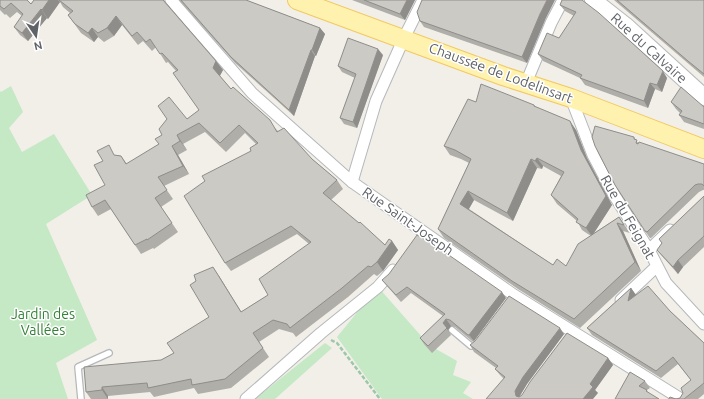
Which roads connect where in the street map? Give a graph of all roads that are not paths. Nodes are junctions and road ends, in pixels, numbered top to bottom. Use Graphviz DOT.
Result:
graph roads {
  1 [pos="171,0"];
  2 [pos="297,0"];
  3 [pos="423,0"];
  4 [pos="563,0"];
  5 [pos="593,0"];
  6 [pos="404,38"];
  7 [pos="526,83"];
  8 [pos="704,97"];
  9 [pos="571,98"];
  10 [pos="704,149"];
  11 [pos="352,182"];
  12 [pos="676,224"];
  13 [pos="421,230"];
  14 [pos="413,241"];
  15 [pos="649,250"];
  16 [pos="400,259"];
  17 [pos="656,267"];
  18 [pos="614,307"];
  19 [pos="704,324"];
  20 [pos="592,326"];
  21 [pos="452,330"];
  22 [pos="574,335"];
  23 [pos="481,339"];
  24 [pos="109,353"];
  25 [pos="81,399"];
  26 [pos="246,399"];
  27 [pos="681,399"];
  1 -- 11 [label="street, Rue Saint-Joseph"];
  2 -- 6 [label="main road, Chaussée de Lodelinsart"];
  3 -- 6 [label="street"];
  4 -- 7 [label="street"];
  5 -- 8 [label="main road, Rue du Calvaire"];
  6 -- 7 [label="main road, Chaussée de Lodelinsart"];
  6 -- 11 [label="street"];
  7 -- 9 [label="main road, Chaussée de Lodelinsart"];
  9 -- 10 [label="main road, Chaussée de Lodelinsart"];
  9 -- 15 [label="street, Rue du Feignat"];
  11 -- 13 [label="street, Rue Saint-Joseph"];
  12 -- 15 [label="street"];
  13 -- 14 [label="street"];
  13 -- 22 [label="street, Rue Saint-Joseph"];
  15 -- 17 [label="street, Rue du Feignat"];
  16 -- 26 [label="street"];
  17 -- 18 [label="street"];
  17 -- 19 [label="street, Rue du Feignat"];
  20 -- 22 [label="street"];
  21 -- 23 [label="lane"];
  22 -- 27 [label="street, Rue Saint-Joseph"];
  24 -- 25 [label="lane"];
}
